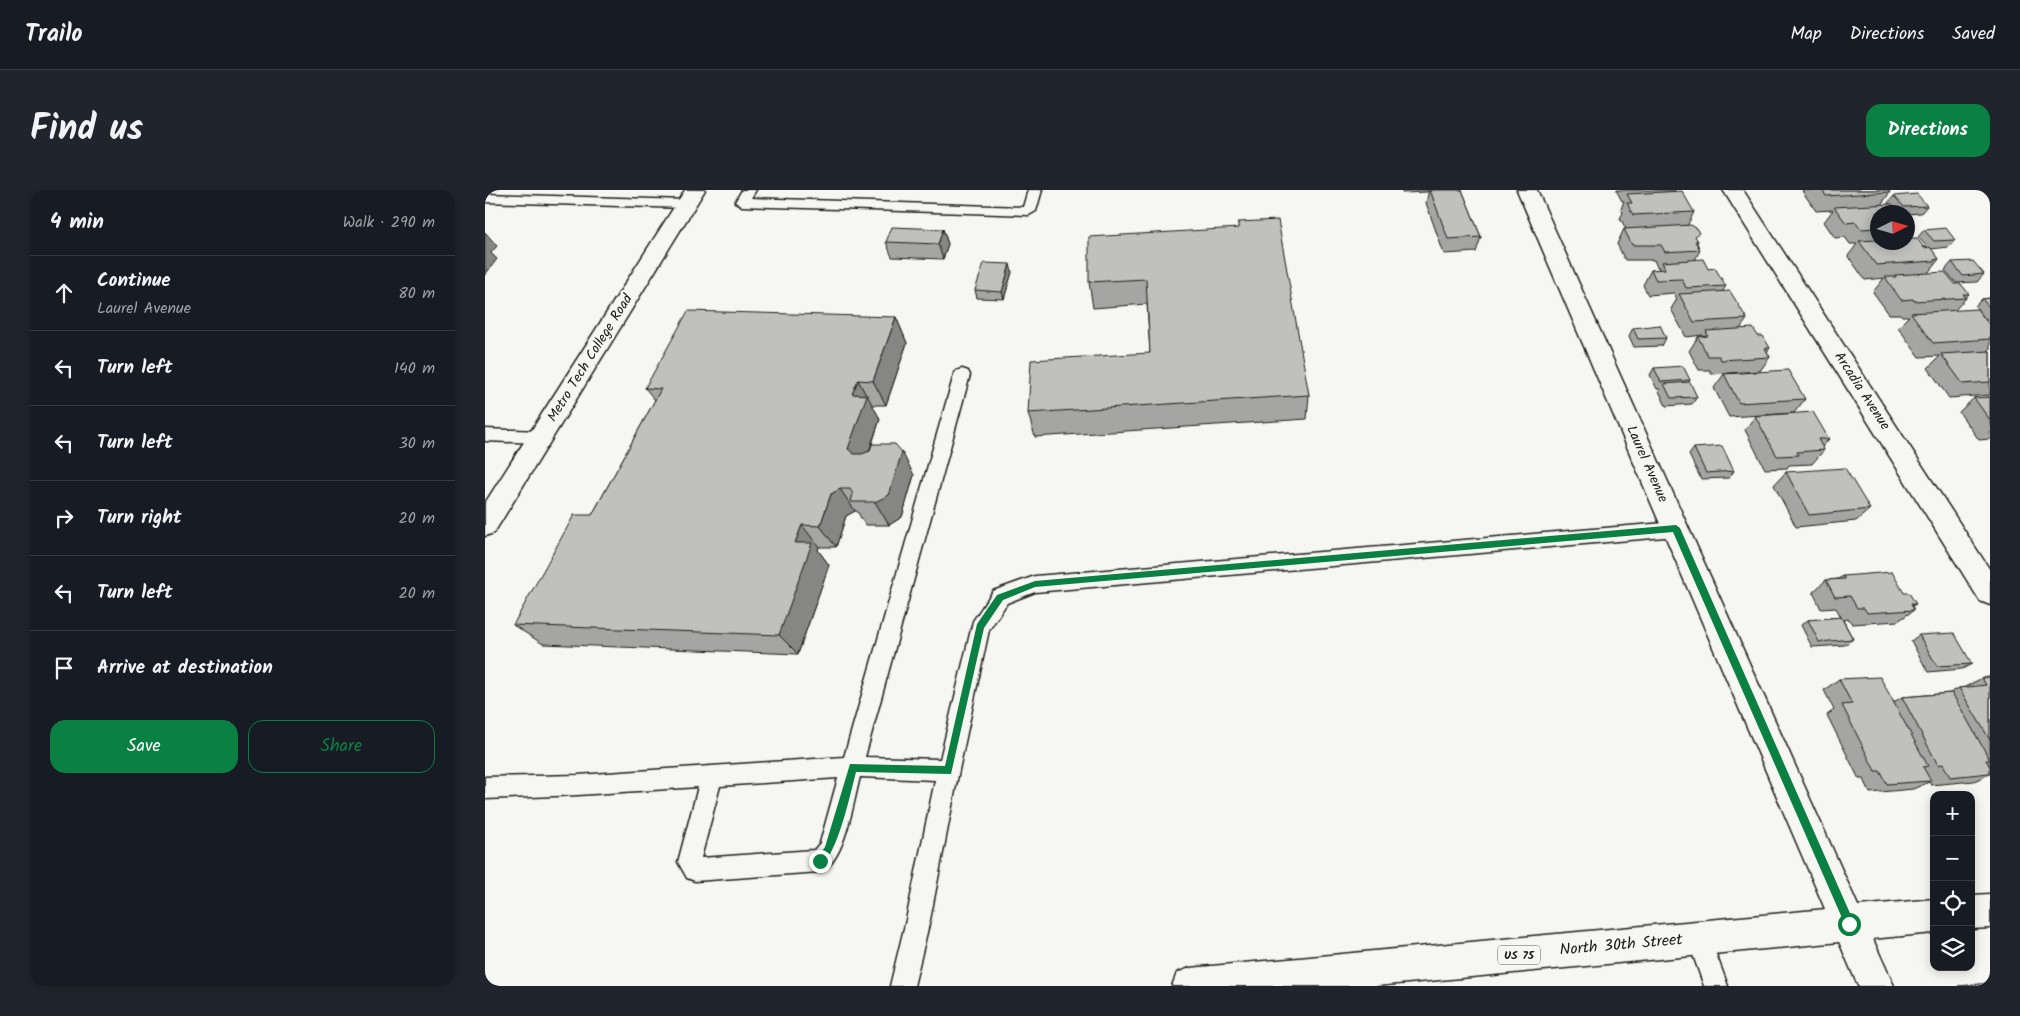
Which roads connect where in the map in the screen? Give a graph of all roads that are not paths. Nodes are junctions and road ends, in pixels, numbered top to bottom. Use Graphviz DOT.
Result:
graph roads {
  1 [pos="749,190"];
  2 [pos="1035,190"];
  3 [pos="1527,190"];
  4 [pos="1733,190"];
  5 [pos="691,197"];
  6 [pos="485,198"];
  7 [pos="962,375"];
  8 [pos="485,435"];
  9 [pos="540,437"];
  10 [pos="485,526"];
  11 [pos="1676,528"];
  12 [pos="1990,593"];
  13 [pos="853,767"];
  14 [pos="948,770"];
  15 [pos="712,777"];
  16 [pos="485,788"];
  17 [pos="1990,911"];
  18 [pos="1975,912"];
  19 [pos="1930,916"];
  20 [pos="1849,924"];
  21 [pos="1699,938"];
  22 [pos="902,986"];
  23 [pos="1190,986"];
  24 [pos="1716,986"];
  25 [pos="1877,986"];
  1 -- 2 [label="lane"];
  3 -- 11 [label="main road, Laurel Avenue"];
  4 -- 12 [label="main road, Arcadia Avenue"];
  5 -- 6 [label="lane"];
  5 -- 9 [label="main road, Metro Tech College Road"];
  7 -- 13 [label="lane"];
  8 -- 9 [label="lane"];
  9 -- 10 [label="main road, Metro Tech College Road"];
  11 -- 14 [label="lane"];
  11 -- 20 [label="main road, Laurel Avenue"];
  13 -- 14 [label="lane"];
  13 -- 15 [label="lane"];
  13 -- 15 [label="lane"];
  14 -- 22 [label="lane"];
  15 -- 16 [label="lane"];
  17 -- 18 [label="main road"];
  19 -- 20 [label="main road, North 30th Street / US 75"];
  20 -- 21 [label="main road, North 30th Street / US 75"];
  20 -- 25 [label="main road, Laurel Avenue"];
  21 -- 23 [label="main road, North 30th Street / US 75"];
  21 -- 24 [label="lane"];
}
